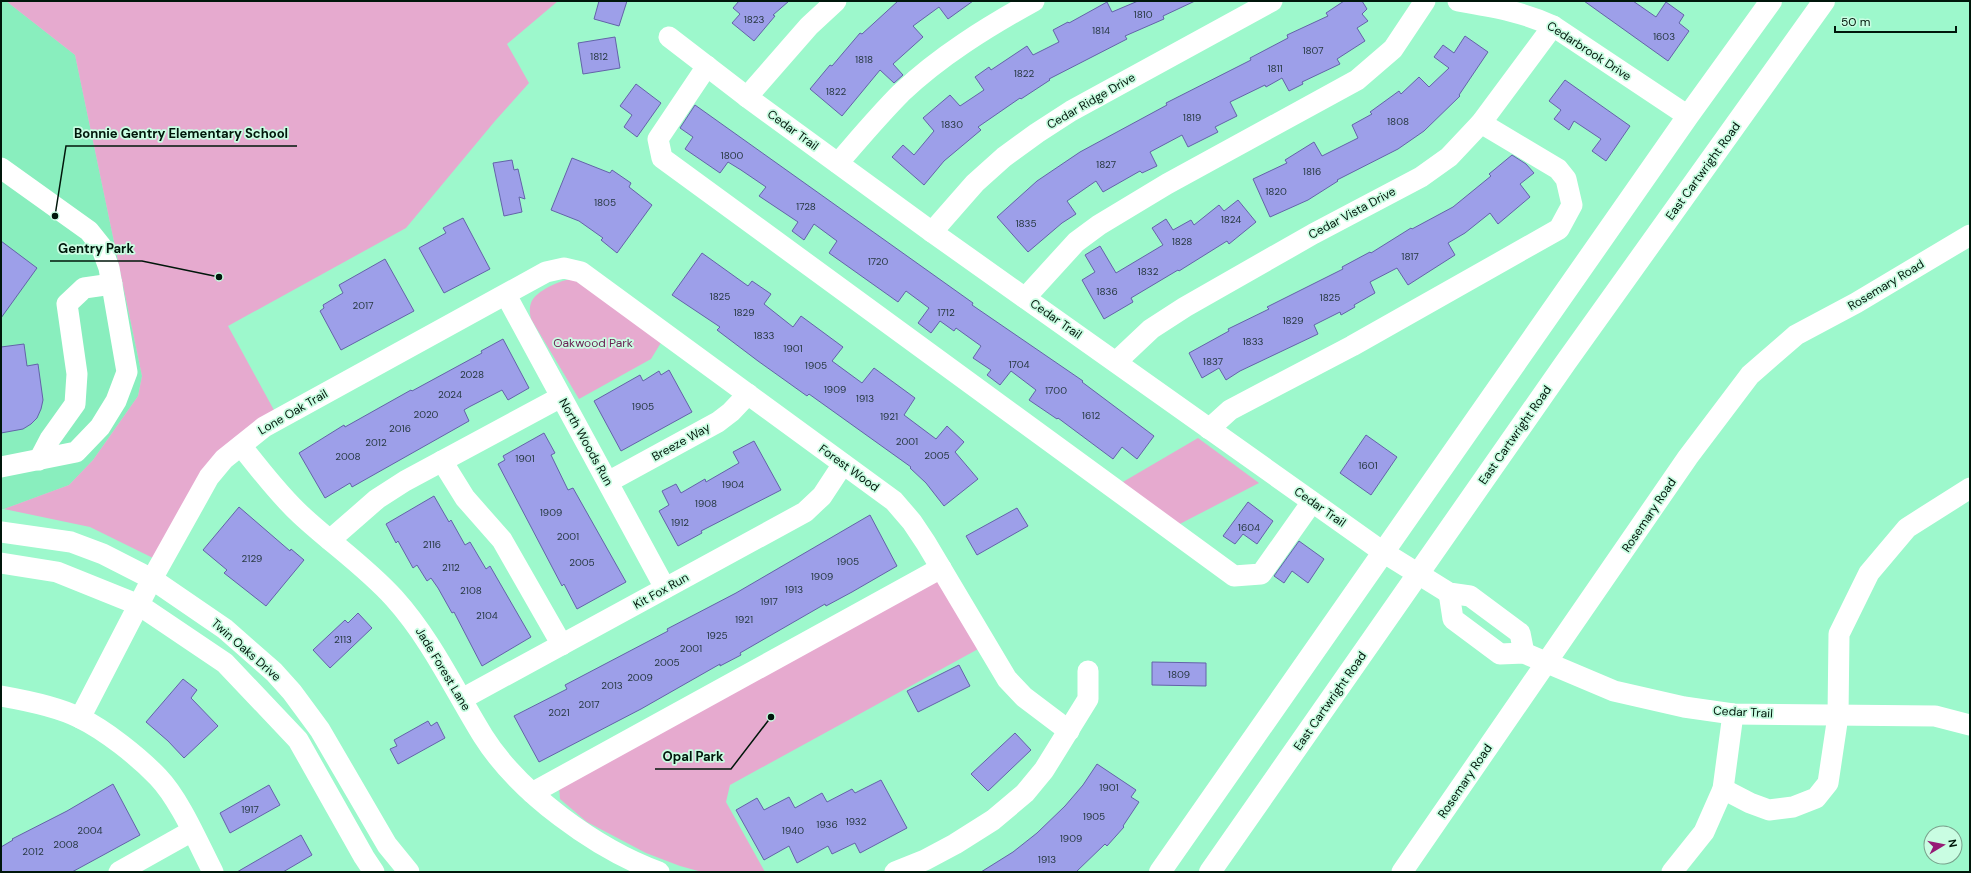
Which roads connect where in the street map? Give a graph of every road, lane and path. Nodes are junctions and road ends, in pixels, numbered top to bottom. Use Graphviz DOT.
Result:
graph roads {
  1 [pos="836,1"];
  2 [pos="1034,1"];
  3 [pos="1272,1"];
  4 [pos="1425,1"];
  5 [pos="1458,1"];
  6 [pos="1771,1"];
  7 [pos="1824,1"];
  8 [pos="1553,26"];
  9 [pos="669,37"];
  10 [pos="707,66"];
  11 [pos="747,97"];
  12 [pos="1688,116"];
  13 [pos="1481,123"];
  14 [pos="838,163"];
  15 [pos="1,168"];
  16 [pos="932,232"];
  17 [pos="1970,235"];
  18 [pos="564,268"];
  19 [pos="112,284"];
  20 [pos="506,295"];
  21 [pos="1025,298"];
  22 [pos="1116,362"];
  23 [pos="748,394"];
  24 [pos="561,397"];
  25 [pos="1209,429"];
  26 [pos="241,446"];
  27 [pos="39,460"];
  28 [pos="442,461"];
  29 [pos="843,464"];
  30 [pos="1,467"];
  31 [pos="608,482"];
  32 [pos="1970,488"];
  33 [pos="1312,502"];
  34 [pos="1,532"];
  35 [pos="330,540"];
  36 [pos="1383,552"];
  37 [pos="1,563"];
  38 [pos="940,568"];
  39 [pos="1418,573"];
  40 [pos="152,580"];
  41 [pos="666,588"];
  42 [pos="1449,593"];
  43 [pos="139,605"];
  44 [pos="562,645"];
  45 [pos="1524,653"];
  46 [pos="1546,663"];
  47 [pos="1088,671"];
  48 [pos="1,696"];
  49 [pos="462,699"];
  50 [pos="1733,714"];
  51 [pos="1838,716"];
  52 [pos="80,718"];
  53 [pos="1970,725"];
  54 [pos="1069,731"];
  55 [pos="1723,789"];
  56 [pos="532,792"];
  57 [pos="192,831"];
  58 [pos="119,872"];
  59 [pos="212,872"];
  60 [pos="374,872"];
  61 [pos="409,872"];
  62 [pos="659,872"];
  63 [pos="895,872"];
  64 [pos="1160,872"];
  65 [pos="1210,872"];
  66 [pos="1402,872"];
  67 [pos="1672,872"];
  1 -- 11 [label="street"];
  2 -- 14 [label="street"];
  3 -- 16 [label="street, Cedar Ridge Drive"];
  4 -- 21 [label="street"];
  5 -- 8 [label="street, Cedarbrook Drive"];
  6 -- 12 [label="main road"];
  7 -- 39 [label="main road, East Cartwright Road"];
  8 -- 12 [label="street, Cedarbrook Drive"];
  8 -- 13 [label="street, Cedar Vista Drive"];
  9 -- 10 [label="street, Cedar Trail"];
  10 -- 11 [label="street, Cedar Trail"];
  10 -- 33 [label="street"];
  11 -- 14 [label="street, Cedar Trail"];
  12 -- 36 [label="main road"];
  13 -- 22 [label="street, Cedar Vista Drive"];
  13 -- 25 [label="street"];
  14 -- 16 [label="street, Cedar Trail"];
  15 -- 19 [label="street"];
  16 -- 21 [label="street, Cedar Trail"];
  17 -- 46 [label="street, Rosemary Road"];
  18 -- 20 [label="street, Lone Oak Trail"];
  18 -- 23 [label="street, Forest Wood"];
  19 -- 27 [label="street"];
  19 -- 27 [label="street"];
  20 -- 24 [label="street, North Woods Run"];
  20 -- 26 [label="street, Lone Oak Trail"];
  21 -- 22 [label="street, Cedar Trail"];
  22 -- 25 [label="street, Cedar Trail"];
  23 -- 29 [label="street, Forest Wood"];
  23 -- 31 [label="street, Breeze Way"];
  24 -- 28 [label="street"];
  24 -- 31 [label="street, North Woods Run"];
  25 -- 33 [label="street, Cedar Trail"];
  26 -- 35 [label="street, Jade Forest Lane"];
  26 -- 40 [label="street, Lone Oak Trail"];
  27 -- 30 [label="street"];
  28 -- 35 [label="street"];
  28 -- 44 [label="street"];
  29 -- 38 [label="street, Forest Wood"];
  29 -- 41 [label="street, Kit Fox Run"];
  31 -- 41 [label="street, North Woods Run"];
  32 -- 51 [label="street"];
  33 -- 36 [label="street, Cedar Trail"];
  34 -- 40 [label="street, Twin Oaks Drive"];
  35 -- 49 [label="street, Jade Forest Lane"];
  36 -- 39 [label="street, Cedar Trail"];
  36 -- 64 [label="main road"];
  37 -- 43 [label="street, Twin Oaks Drive"];
  38 -- 54 [label="street, Forest Wood"];
  38 -- 56 [label="street"];
  39 -- 42 [label="street, Cedar Trail"];
  39 -- 65 [label="main road, East Cartwright Road"];
  40 -- 43 [label="street, Lone Oak Trail"];
  40 -- 61 [label="street, Twin Oaks Drive"];
  41 -- 44 [label="street, Kit Fox Run"];
  42 -- 45 [label="street, Cedar Trail"];
  42 -- 45 [label="street, Cedar Trail"];
  43 -- 52 [label="street, Lone Oak Trail"];
  43 -- 60 [label="street, Twin Oaks Drive"];
  44 -- 49 [label="street, Kit Fox Run"];
  45 -- 46 [label="street, Cedar Trail"];
  46 -- 50 [label="street, Cedar Trail"];
  46 -- 66 [label="street, Rosemary Road"];
  47 -- 54 [label="street"];
  48 -- 52 [label="street"];
  49 -- 56 [label="street, Jade Forest Lane"];
  50 -- 51 [label="street, Cedar Trail"];
  50 -- 55 [label="street"];
  51 -- 53 [label="street, Cedar Trail"];
  51 -- 55 [label="street"];
  52 -- 57 [label="street"];
  54 -- 63 [label="street"];
  55 -- 67 [label="street"];
  56 -- 62 [label="street, Jade Forest Lane"];
  57 -- 58 [label="street"];
  57 -- 59 [label="street"];
}
